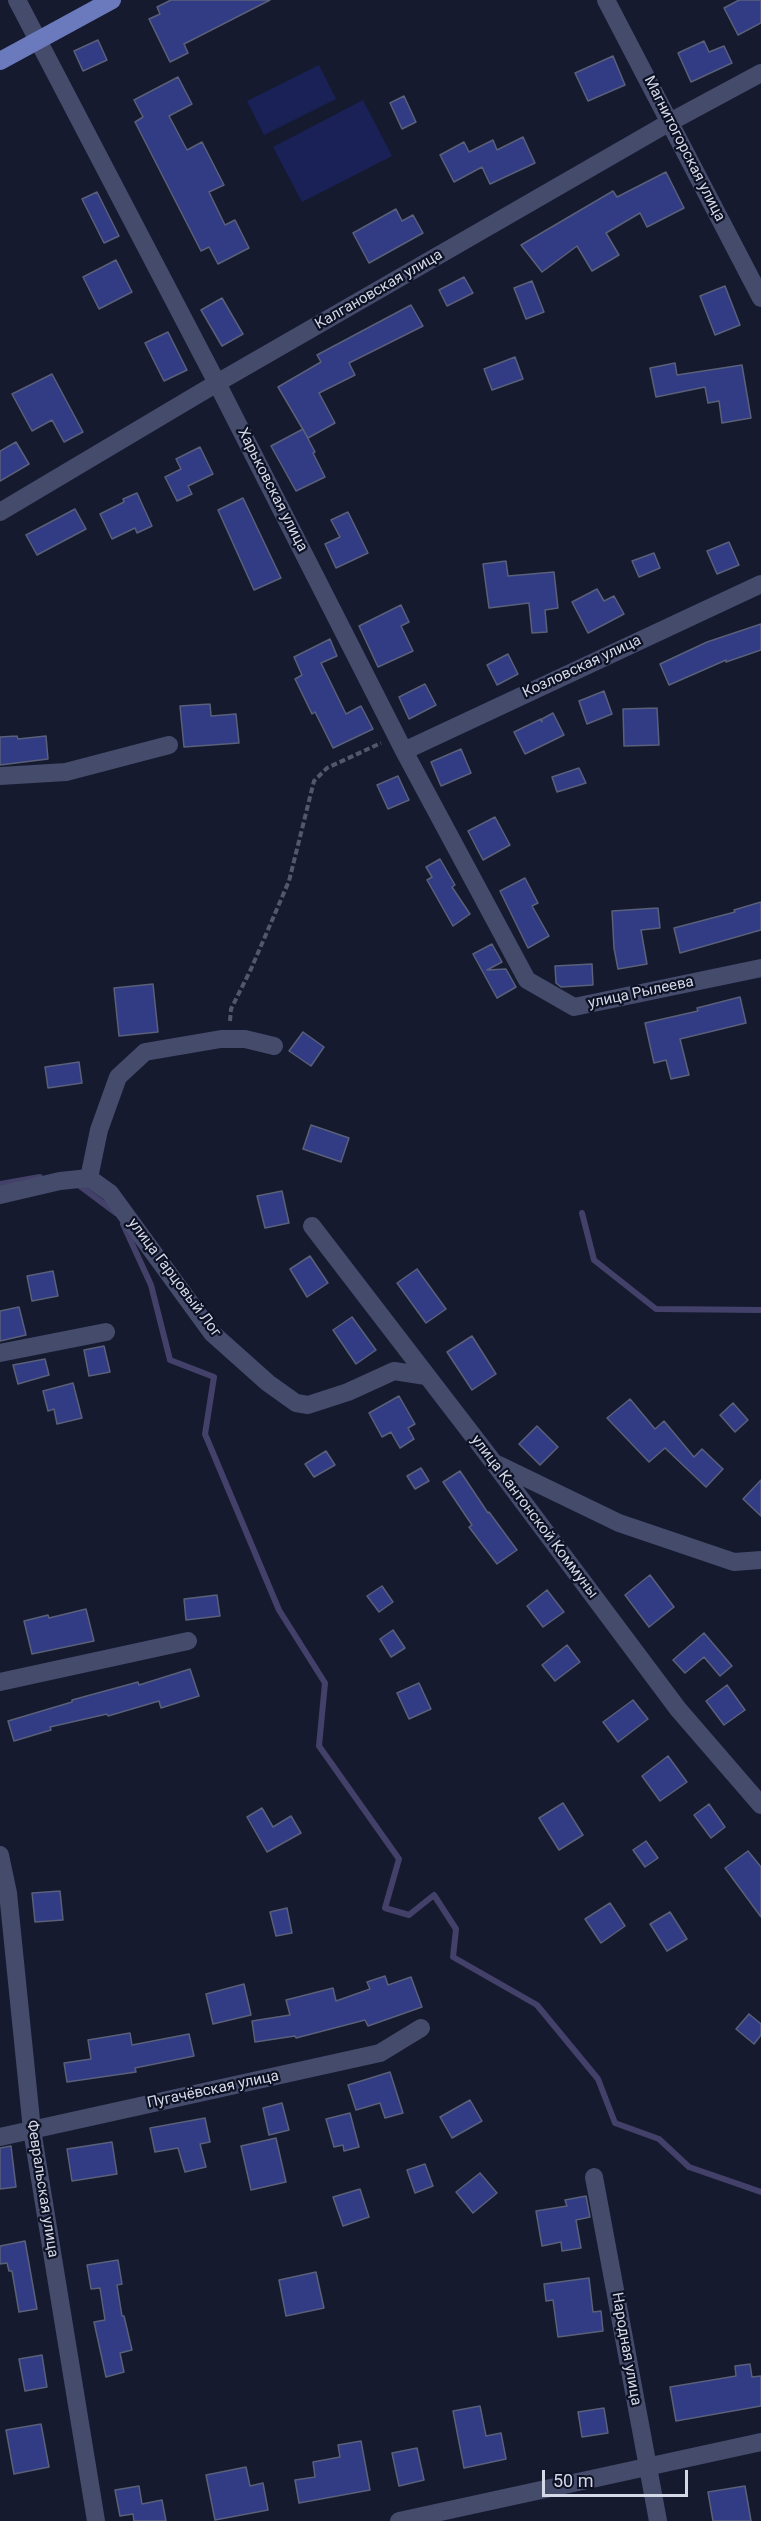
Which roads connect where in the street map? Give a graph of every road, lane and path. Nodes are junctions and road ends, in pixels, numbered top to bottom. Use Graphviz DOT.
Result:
graph roads {
  1 [pos="16,0"];
  2 [pos="111,0"];
  3 [pos="606,0"];
  4 [pos="36,41"];
  5 [pos="0,61"];
  6 [pos="761,73"];
  7 [pos="670,122"];
  8 [pos="761,297"];
  9 [pos="217,383"];
  10 [pos="0,512"];
  11 [pos="761,584"];
  12 [pos="169,745"];
  13 [pos="404,751"];
  14 [pos="0,776"];
  15 [pos="761,968"];
  16 [pos="527,980"];
  17 [pos="231,1009"];
  18 [pos="274,1046"];
  19 [pos="88,1178"];
  20 [pos="0,1195"];
  21 [pos="312,1226"];
  22 [pos="106,1332"];
  23 [pos="0,1353"];
  24 [pos="426,1376"];
  25 [pos="494,1463"];
  26 [pos="761,1560"];
  27 [pos="188,1641"];
  28 [pos="0,1682"];
  29 [pos="761,1805"];
  30 [pos="0,1855"];
  31 [pos="421,2028"];
  32 [pos="32,2130"];
  33 [pos="0,2137"];
  34 [pos="594,2177"];
  35 [pos="761,2442"];
  36 [pos="648,2466"];
  37 [pos="96,2521"];
  38 [pos="399,2521"];
  39 [pos="658,2521"];
  1 -- 4 [label="street, Харьковская улица"];
  2 -- 4 [label="main road"];
  3 -- 7 [label="street, Магнитогорская улица"];
  4 -- 5 [label="main road"];
  4 -- 9 [label="street, Харьковская улица"];
  6 -- 7 [label="street, Калгановская улица"];
  7 -- 8 [label="street, Магнитогорская улица"];
  7 -- 9 [label="street, Калгановская улица"];
  9 -- 10 [label="street, Калгановская улица"];
  9 -- 13 [label="street, Харьковская улица"];
  11 -- 13 [label="street, Козловская улица"];
  12 -- 14 [label="street"];
  13 -- 16 [label="street, Харьковская улица"];
  13 -- 17 [label="path"];
  15 -- 16 [label="street, улица Рылеева"];
  18 -- 19 [label="street"];
  19 -- 20 [label="street"];
  19 -- 24 [label="street, улица Гарцовый Лог"];
  21 -- 24 [label="street, улица Кантонской Коммуны"];
  22 -- 23 [label="street"];
  24 -- 25 [label="street, улица Кантонской Коммуны"];
  25 -- 26 [label="street"];
  25 -- 29 [label="street, улица Кантонской Коммуны"];
  27 -- 28 [label="street"];
  30 -- 32 [label="street, Февральская улица"];
  31 -- 32 [label="street, Пугачёвская улица"];
  32 -- 33 [label="street, Пугачёвская улица"];
  32 -- 37 [label="street, Февральская улица"];
  34 -- 36 [label="street, Народная улица"];
  35 -- 36 [label="street"];
  36 -- 38 [label="street"];
  36 -- 39 [label="street, Народная улица"];
}
